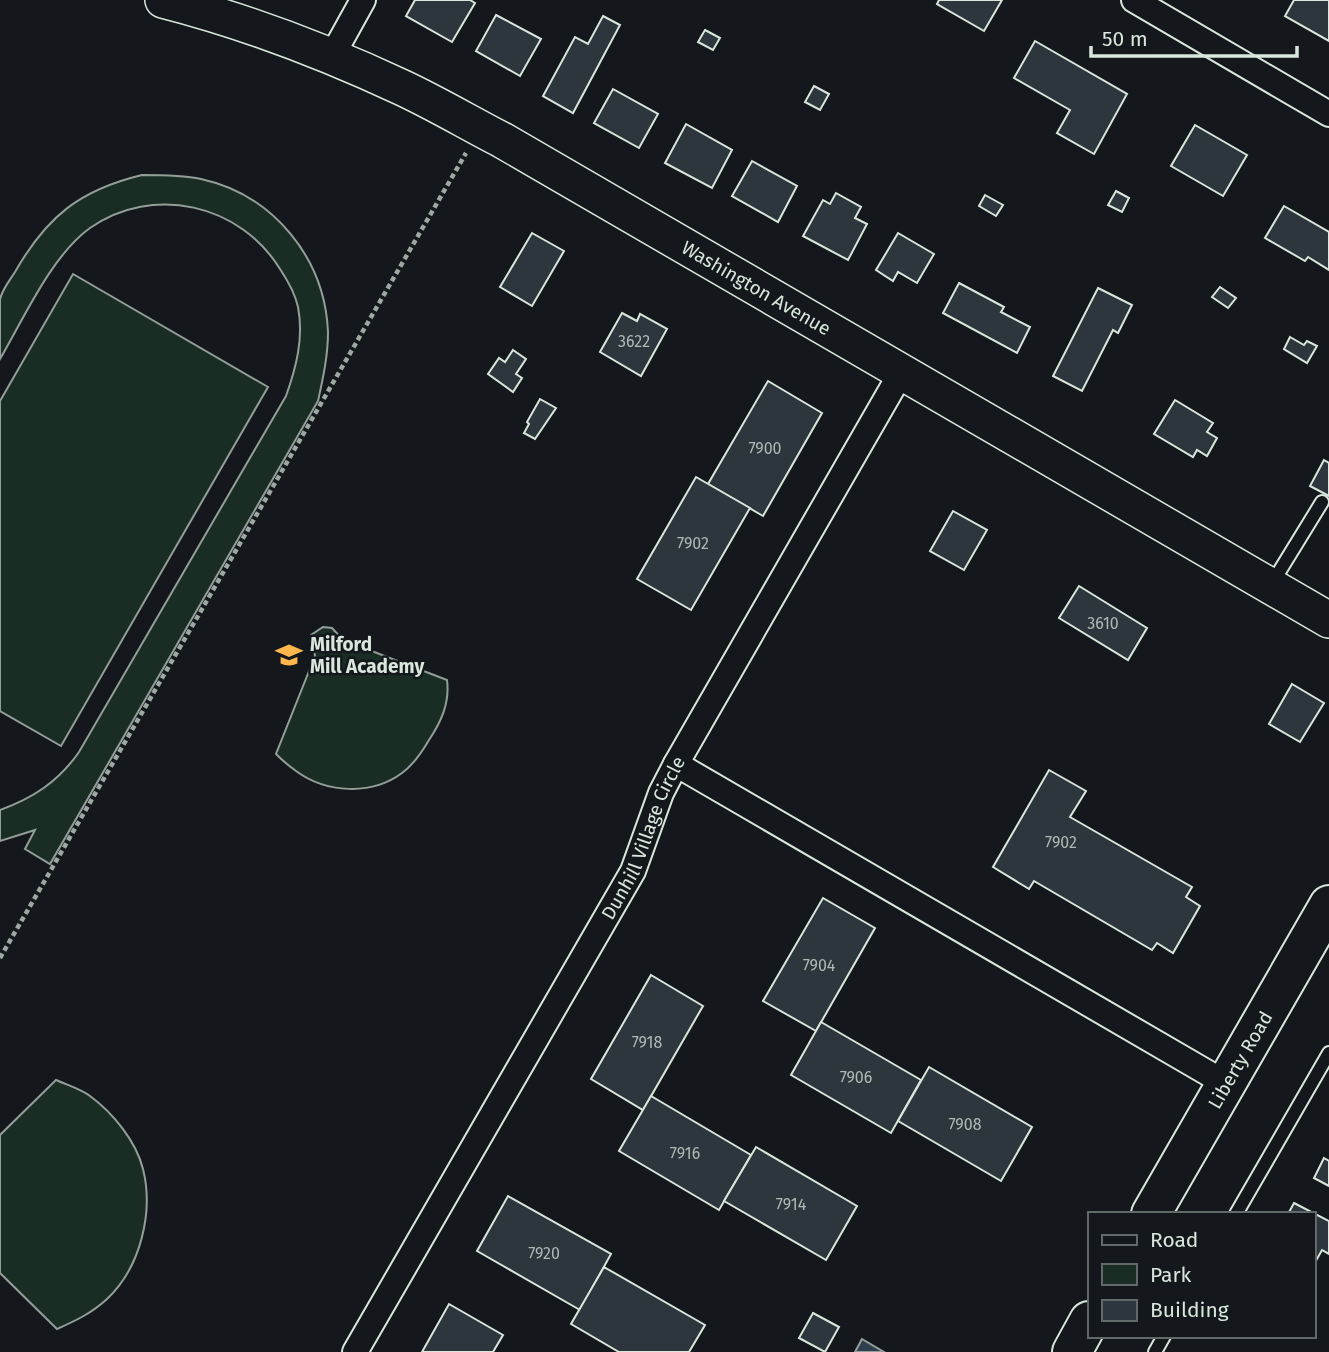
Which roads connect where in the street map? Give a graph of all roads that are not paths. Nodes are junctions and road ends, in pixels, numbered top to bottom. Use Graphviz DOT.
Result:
graph roads {
  1 [pos="163,0"];
  2 [pos="363,0"];
  3 [pos="1134,0"];
  4 [pos="332,57"];
  5 [pos="1329,114"];
  6 [pos="901,373"];
  7 [pos="1321,502"];
  8 [pos="1271,585"];
  9 [pos="1329,620"];
  10 [pos="676,764"];
  11 [pos="1329,905"];
  12 [pos="1329,1053"];
  13 [pos="1225,1083"];
  14 [pos="1152,1212"];
  15 [pos="1237,1212"];
  16 [pos="1088,1323"];
  17 [pos="355,1352"];
  18 [pos="1072,1352"];
  1 -- 4 [label="main road, Washington Avenue"];
  2 -- 4 [label="street"];
  3 -- 5 [label="street"];
  4 -- 6 [label="main road, Washington Avenue"];
  6 -- 8 [label="main road, Washington Avenue"];
  6 -- 10 [label="street"];
  7 -- 8 [label="lane"];
  8 -- 9 [label="main road, Washington Avenue"];
  10 -- 13 [label="street, Dunhill Village Circle"];
  10 -- 17 [label="street, Dunhill Village Circle"];
  11 -- 13 [label="main road, Liberty Road"];
  12 -- 15 [label="lane"];
  13 -- 14 [label="main road, Liberty Road"];
  16 -- 18 [label="main road"];
}
